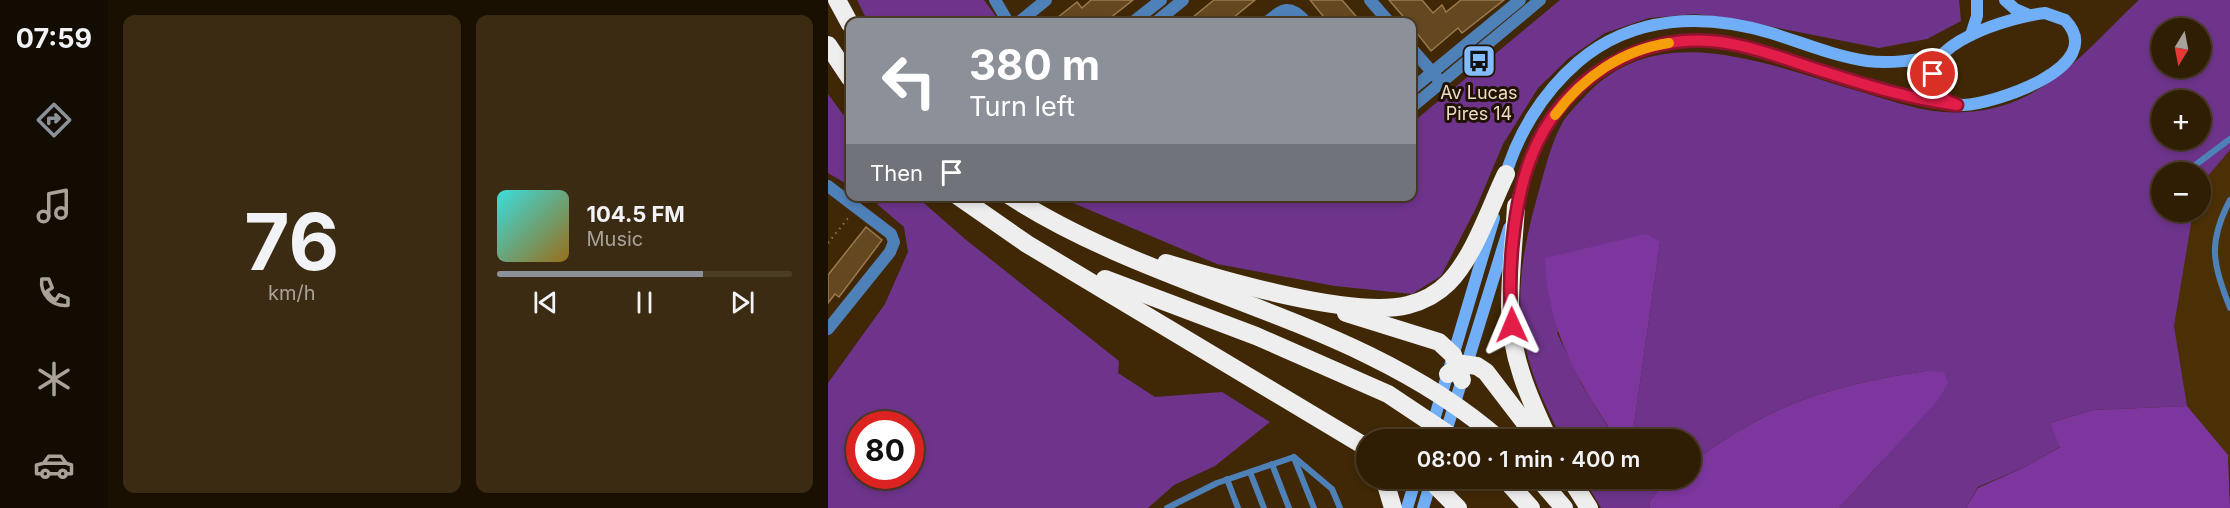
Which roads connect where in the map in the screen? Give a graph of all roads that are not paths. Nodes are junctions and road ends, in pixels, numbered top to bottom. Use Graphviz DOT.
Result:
graph roads {
  1 [pos="837,0"];
  2 [pos="995,0"];
  3 [pos="1046,0"];
  4 [pos="1161,0"];
  5 [pos="1184,0"];
  6 [pos="1370,0"];
  7 [pos="1520,0"];
  8 [pos="1540,0"];
  9 [pos="1977,0"];
  10 [pos="2005,0"];
  11 [pos="2029,15"];
  12 [pos="847,18"];
  13 [pos="1006,18"];
  14 [pos="1028,18"];
  15 [pos="1138,18"];
  16 [pos="1161,18"];
  17 [pos="1271,18"];
  18 [pos="1302,18"];
  19 [pos="1386,18"];
  20 [pos="1971,35"];
  21 [pos="828,45"];
  22 [pos="1416,54"];
  23 [pos="1940,56"];
  24 [pos="846,72"];
  25 [pos="1436,78"];
  26 [pos="1416,87"];
  27 [pos="1416,102"];
  28 [pos="1957,105"];
  29 [pos="2230,139"];
  30 [pos="2199,162"];
  31 [pos="1506,174"];
  32 [pos="828,186"];
  33 [pos="846,195"];
  34 [pos="2230,200"];
  35 [pos="964,201"];
  36 [pos="1018,201"];
  37 [pos="860,202"];
  38 [pos="1516,206"];
  39 [pos="1085,239"];
  40 [pos="1027,244"];
  41 [pos="1296,296"];
  42 [pos="2230,308"];
  43 [pos="828,329"];
  44 [pos="1458,368"];
  45 [pos="1433,429"];
  46 [pos="1440,429"];
  47 [pos="1446,429"];
  48 [pos="1488,429"];
  49 [pos="1530,429"];
  50 [pos="1544,429"];
  51 [pos="1348,436"];
  52 [pos="1356,441"];
  53 [pos="1356,444"];
  54 [pos="1293,457"];
  55 [pos="1272,464"];
  56 [pos="1250,472"];
  57 [pos="1227,479"];
  58 [pos="1387,489"];
  59 [pos="1413,489"];
  60 [pos="1429,489"];
  61 [pos="1439,489"];
  62 [pos="1514,489"];
  63 [pos="1548,489"];
  64 [pos="1577,489"];
  65 [pos="1167,508"];
  66 [pos="1238,508"];
  67 [pos="1264,508"];
  68 [pos="1289,508"];
  69 [pos="1314,508"];
  70 [pos="1340,508"];
  71 [pos="1393,508"];
  72 [pos="1407,508"];
  73 [pos="1423,508"];
  74 [pos="1458,508"];
  75 [pos="1531,508"];
  76 [pos="1564,508"];
  77 [pos="1589,508"];
  1 -- 12 [label="highway"];
  2 -- 13 [label="street"];
  3 -- 14 [label="street"];
  4 -- 15 [label="street"];
  5 -- 16 [label="street"];
  6 -- 19 [label="street"];
  7 -- 25 [label="street"];
  8 -- 25 [label="street"];
  9 -- 20 [label="main road"];
  10 -- 11 [label="main road"];
  11 -- 20 [label="main road"];
  11 -- 28 [label="main road"];
  17 -- 18 [label="street"];
  20 -- 23 [label="main road"];
  21 -- 24 [label="highway"];
  22 -- 25 [label="street"];
  23 -- 28 [label="main road"];
  23 -- 31 [label="main road"];
  25 -- 26 [label="street"];
  25 -- 27 [label="street"];
  28 -- 38 [label="main road"];
  29 -- 30 [label="lane"];
  31 -- 41 [label="highway"];
  31 -- 44 [label="main road"];
  32 -- 33 [label="street"];
  34 -- 42 [label="lane"];
  35 -- 40 [label="highway"];
  36 -- 39 [label="highway"];
  37 -- 43 [label="street"];
  38 -- 44 [label="main road"];
  38 -- 50 [label="highway"];
  39 -- 41 [label="highway"];
  39 -- 48 [label="highway"];
  40 -- 46 [label="highway"];
  40 -- 51 [label="highway"];
  41 -- 44 [label="highway"];
  44 -- 45 [label="main road"];
  44 -- 47 [label="main road"];
  44 -- 49 [label="highway"];
  51 -- 52 [label="highway"];
  51 -- 53 [label="highway"];
  54 -- 55 [label="lane"];
  54 -- 69 [label="lane"];
  54 -- 70 [label="lane"];
  55 -- 56 [label="lane"];
  55 -- 68 [label="lane"];
  56 -- 57 [label="lane"];
  56 -- 67 [label="lane"];
  57 -- 65 [label="lane"];
  57 -- 66 [label="lane"];
  58 -- 71 [label="highway"];
  59 -- 72 [label="main road"];
  60 -- 73 [label="main road"];
  61 -- 74 [label="highway"];
  62 -- 75 [label="highway"];
  63 -- 76 [label="highway"];
  64 -- 77 [label="highway"];
}
